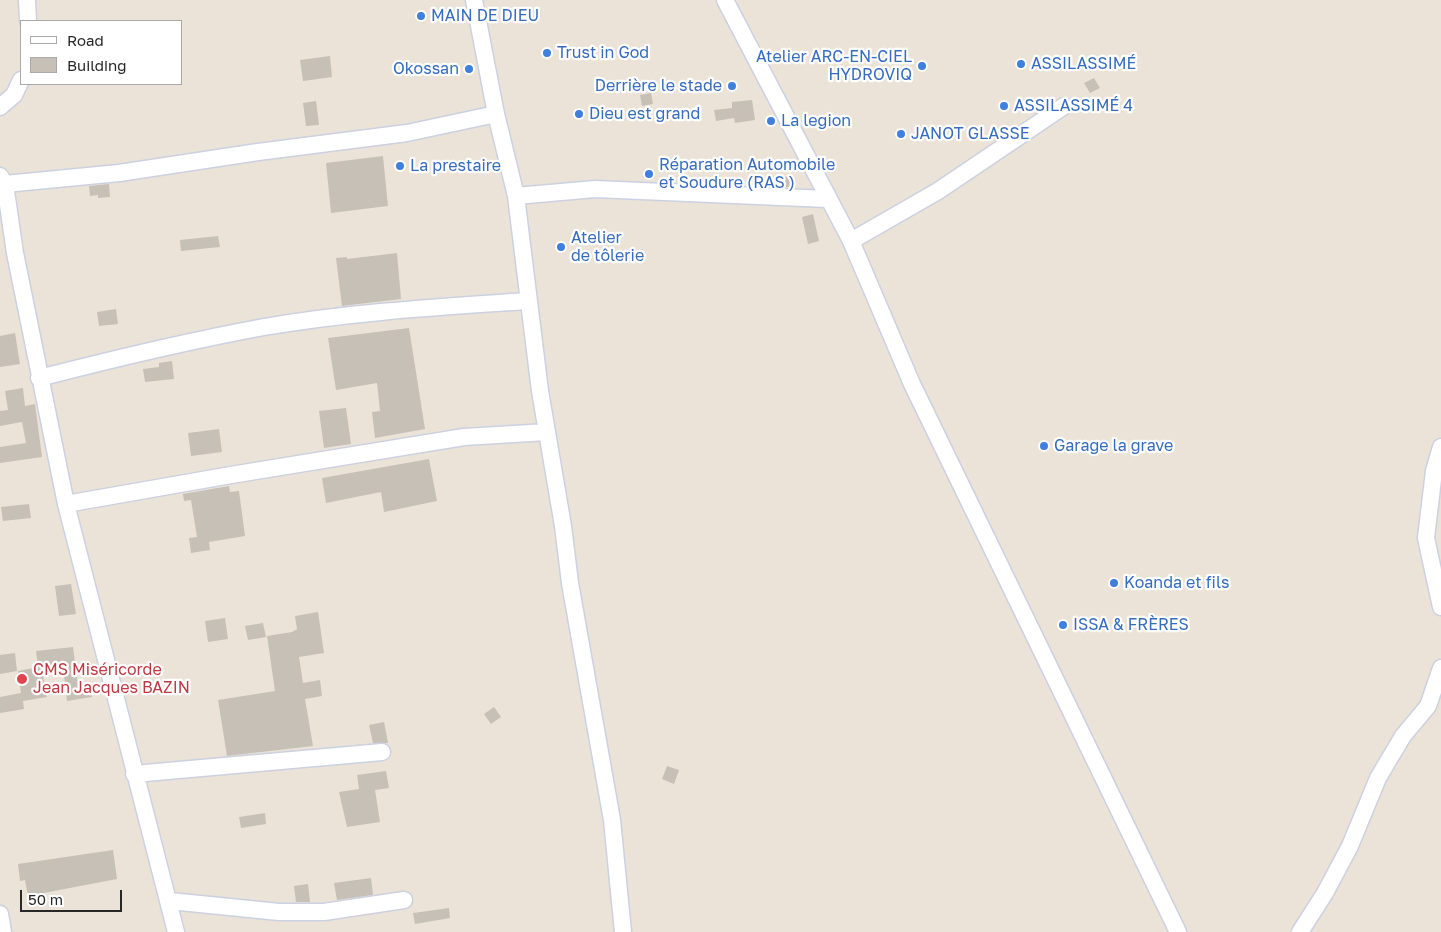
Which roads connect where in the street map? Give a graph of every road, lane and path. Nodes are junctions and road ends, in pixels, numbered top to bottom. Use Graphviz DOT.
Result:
graph roads {
  1 [pos="26,0"];
  2 [pos="474,0"];
  3 [pos="725,0"];
  4 [pos="28,20"];
  5 [pos="20,82"];
  6 [pos="1064,106"];
  7 [pos="0,107"];
  8 [pos="496,114"];
  9 [pos="2,180"];
  10 [pos="516,196"];
  11 [pos="827,199"];
  12 [pos="850,241"];
  13 [pos="527,301"];
  14 [pos="39,378"];
  15 [pos="547,432"];
  16 [pos="1441,447"];
  17 [pos="66,504"];
  18 [pos="1441,607"];
  19 [pos="1441,668"];
  20 [pos="382,752"];
  21 [pos="134,774"];
  22 [pos="404,900"];
  23 [pos="170,901"];
  24 [pos="0,914"];
  25 [pos="3,932"];
  26 [pos="176,932"];
  27 [pos="623,932"];
  28 [pos="1178,932"];
  29 [pos="1300,932"];
  1 -- 4 [label="street"];
  2 -- 8 [label="street"];
  3 -- 11 [label="street"];
  5 -- 7 [label="street"];
  6 -- 12 [label="street"];
  8 -- 9 [label="street"];
  8 -- 10 [label="street"];
  9 -- 14 [label="street"];
  10 -- 11 [label="street"];
  10 -- 13 [label="street"];
  11 -- 12 [label="street"];
  12 -- 28 [label="street"];
  13 -- 14 [label="street"];
  13 -- 15 [label="street"];
  14 -- 17 [label="street"];
  15 -- 17 [label="street"];
  15 -- 27 [label="street"];
  16 -- 18 [label="street"];
  17 -- 21 [label="street"];
  19 -- 29 [label="street"];
  20 -- 21 [label="street"];
  21 -- 23 [label="street"];
  22 -- 23 [label="street"];
  23 -- 26 [label="street"];
  24 -- 25 [label="street"];
}
